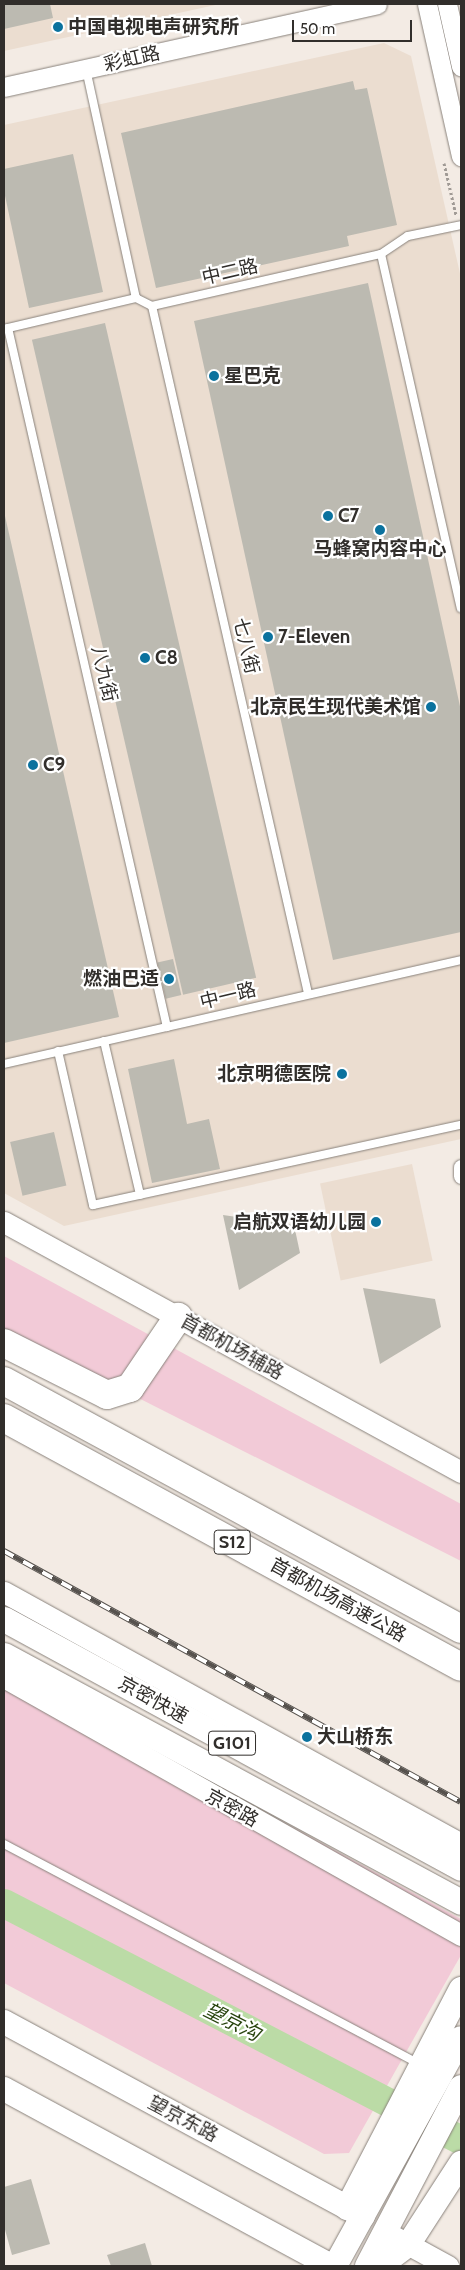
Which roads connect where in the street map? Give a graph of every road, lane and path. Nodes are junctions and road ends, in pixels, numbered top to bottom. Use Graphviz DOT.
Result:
graph roads {
  1 [pos="377,4"];
  2 [pos="427,4"];
  3 [pos="447,4"];
  4 [pos="461,66"];
  5 [pos="86,69"];
  6 [pos="4,87"];
  7 [pos="461,156"];
  8 [pos="461,225"];
  9 [pos="381,254"];
  10 [pos="136,298"];
  11 [pos="152,306"];
  12 [pos="6,328"];
  13 [pos="461,608"];
  14 [pos="461,960"];
  15 [pos="308,993"];
  16 [pos="168,1027"];
  17 [pos="104,1041"];
  18 [pos="58,1051"];
  19 [pos="4,1064"];
  20 [pos="461,1125"];
  21 [pos="461,1167"];
  22 [pos="461,1176"];
  23 [pos="140,1195"];
  24 [pos="4,1222"];
  25 [pos="178,1317"];
  26 [pos="4,1343"];
  27 [pos="4,1381"];
  28 [pos="4,1418"];
  29 [pos="461,1472"];
  30 [pos="4,1592"];
  31 [pos="4,1619"];
  32 [pos="461,1629"];
  33 [pos="4,1655"];
  34 [pos="461,1667"];
  35 [pos="4,1677"];
  36 [pos="4,1844"];
  37 [pos="461,1844"];
  38 [pos="461,1868"];
  39 [pos="461,1902"];
  40 [pos="461,1935"];
  41 [pos="461,1989"];
  42 [pos="4,2022"];
  43 [pos="461,2038"];
  44 [pos="440,2082"];
  45 [pos="4,2088"];
  46 [pos="461,2163"];
  47 [pos="355,2212"];
  48 [pos="386,2233"];
  49 [pos="408,2244"];
  50 [pos="331,2266"];
  51 [pos="335,2266"];
  52 [pos="368,2266"];
  53 [pos="380,2266"];
  54 [pos="396,2266"];
  55 [pos="448,2266"];
  1 -- 5 [label="street, 彩虹路"];
  2 -- 7 [label="street"];
  3 -- 4 [label="street"];
  5 -- 6 [label="street, 彩虹路"];
  5 -- 10 [label="lane"];
  8 -- 9 [label="lane, 中二路"];
  9 -- 11 [label="lane, 中二路"];
  9 -- 13 [label="lane"];
  10 -- 11 [label="lane"];
  10 -- 12 [label="lane"];
  11 -- 15 [label="lane, 七八街"];
  12 -- 16 [label="lane, 八九街"];
  14 -- 15 [label="lane, 中一路"];
  15 -- 16 [label="lane, 中一路"];
  16 -- 17 [label="lane, 中一路"];
  17 -- 18 [label="lane, 中一路"];
  17 -- 23 [label="lane"];
  18 -- 19 [label="lane, 中一路"];
  18 -- 23 [label="lane"];
  20 -- 23 [label="lane"];
  21 -- 22 [label="street"];
  24 -- 25 [label="main road, 首都机场辅路"];
  25 -- 26 [label="highway"];
  25 -- 29 [label="main road, 首都机场辅路"];
  27 -- 32 [label="highway, 首都机场高速公路 / S12"];
  28 -- 34 [label="highway, 首都机场高速公路 / S12"];
  30 -- 37 [label="main road, G101"];
  31 -- 38 [label="highway, 京密快速 / G101"];
  33 -- 39 [label="highway, 京密快速 / G101"];
  35 -- 40 [label="main road, 京密路"];
  36 -- 44 [label="lane"];
  41 -- 44 [label="main road"];
  42 -- 47 [label="main road, 望京东路"];
  43 -- 44 [label="main road"];
  44 -- 47 [label="main road"];
  44 -- 48 [label="main road"];
  45 -- 50 [label="main road"];
  46 -- 49 [label="main road"];
  47 -- 51 [label="main road"];
  48 -- 49 [label="main road"];
  48 -- 52 [label="main road"];
  49 -- 53 [label="main road"];
  49 -- 54 [label="street"];
  49 -- 55 [label="main road"];
}
